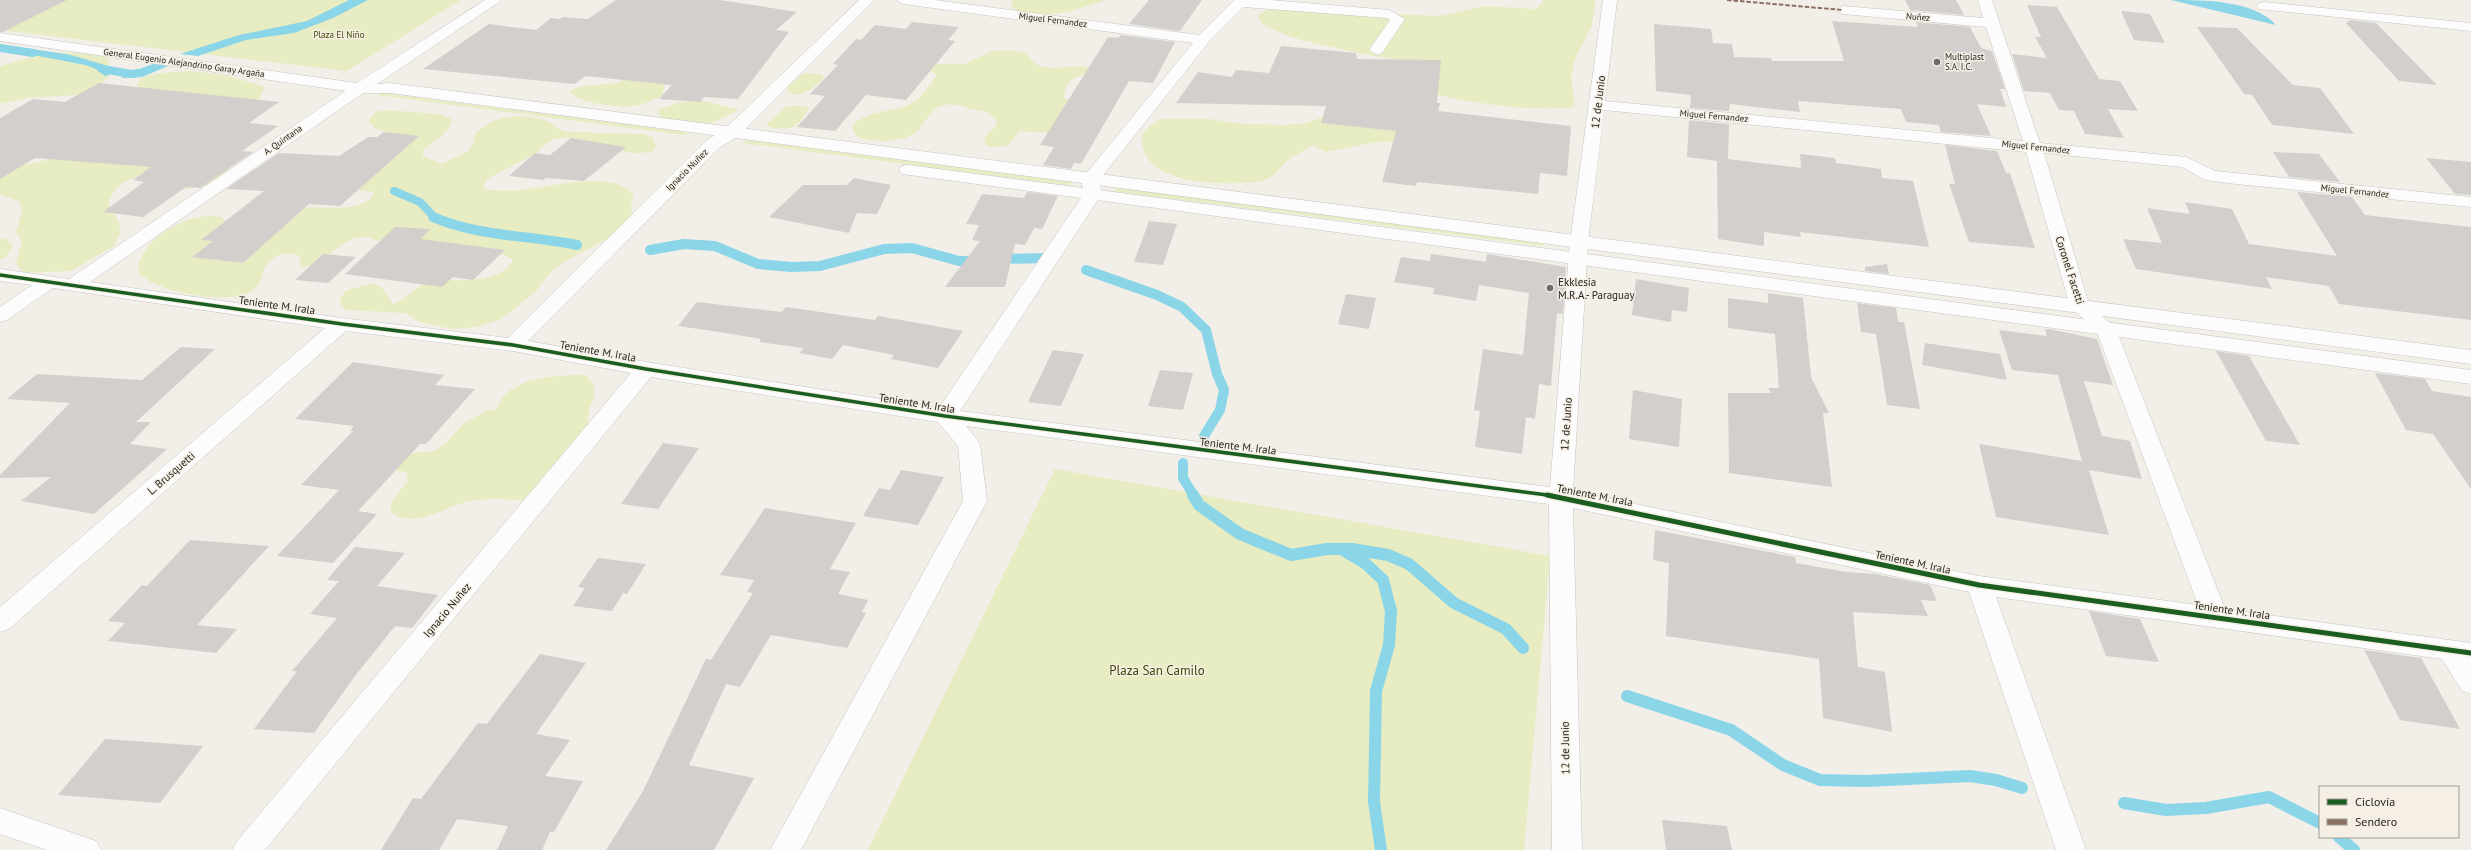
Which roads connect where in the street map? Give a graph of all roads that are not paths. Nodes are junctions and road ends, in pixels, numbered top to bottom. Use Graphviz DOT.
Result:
graph roads {
  1 [pos="495,0"];
  2 [pos="867,0"];
  3 [pos="903,0"];
  4 [pos="1610,0"];
  5 [pos="1985,0"];
  6 [pos="1242,1"];
  7 [pos="970,4"];
  8 [pos="2264,6"];
  9 [pos="1843,10"];
  10 [pos="1994,24"];
  11 [pos="2471,27"];
  12 [pos="0,37"];
  13 [pos="1203,40"];
  14 [pos="1377,50"];
  15 [pos="364,88"];
  16 [pos="1598,105"];
  17 [pos="732,132"];
  18 [pos="713,144"];
  19 [pos="2033,146"];
  20 [pos="1092,187"];
  21 [pos="2471,202"];
  22 [pos="1578,250"];
  23 [pos="0,275"];
  24 [pos="50,282"];
  25 [pos="73,285"];
  26 [pos="2080,306"];
  27 [pos="0,316"];
  28 [pos="342,324"];
  29 [pos="2106,329"];
  30 [pos="513,345"];
  31 [pos="2471,356"];
  32 [pos="646,369"];
  33 [pos="2471,377"];
  34 [pos="945,416"];
  35 [pos="1561,497"];
  36 [pos="1979,585"];
  37 [pos="2215,616"];
  38 [pos="0,622"];
  39 [pos="2460,652"];
  40 [pos="2471,683"];
  41 [pos="0,822"];
  42 [pos="86,850"];
  43 [pos="247,850"];
  44 [pos="785,850"];
  45 [pos="1567,850"];
  46 [pos="2071,850"];
  1 -- 15 [label="street, A. Quintana"];
  2 -- 17 [label="street, Ignacio Nuñez"];
  3 -- 7 [label="street, Miguel Fernandez"];
  4 -- 16 [label="street, 12 de Junio"];
  5 -- 10 [label="street, Coronel Facetti"];
  6 -- 13 [label="street"];
  6 -- 14 [label="street"];
  7 -- 13 [label="street, Miguel Fernandez"];
  8 -- 11 [label="street"];
  9 -- 10 [label="street, Nuñez"];
  10 -- 19 [label="street, Coronel Facetti"];
  12 -- 15 [label="street, General Eugenio Alejandrino Garay Argaña"];
  13 -- 20 [label="street"];
  15 -- 17 [label="street, General Eugenio Alejandrino Garay Argaña"];
  15 -- 18 [label="street"];
  15 -- 25 [label="street, A. Quintana"];
  16 -- 19 [label="street, Miguel Fernandez"];
  16 -- 22 [label="street, 12 de Junio"];
  17 -- 18 [label="street, Ignacio Nuñez"];
  17 -- 20 [label="street, General Eugenio Alejandrino Garay Argaña"];
  18 -- 20 [label="street"];
  18 -- 30 [label="street, Ignacio Nuñez"];
  19 -- 21 [label="street, Miguel Fernandez"];
  19 -- 26 [label="street, Coronel Facetti"];
  20 -- 22 [label="street"];
  20 -- 34 [label="street"];
  22 -- 26 [label="street"];
  22 -- 29 [label="street"];
  22 -- 35 [label="street, 12 de Junio"];
  23 -- 24 [label="street, Teniente M. Irala"];
  24 -- 25 [label="street, Teniente M. Irala"];
  24 -- 27 [label="street"];
  25 -- 28 [label="street, Teniente M. Irala"];
  26 -- 29 [label="street, Coronel Facetti"];
  26 -- 31 [label="street"];
  28 -- 30 [label="street, Teniente M. Irala"];
  28 -- 38 [label="street, L. Brusquetti"];
  29 -- 33 [label="street"];
  29 -- 37 [label="street, Coronel Facetti"];
  30 -- 32 [label="street, Teniente M. Irala"];
  32 -- 34 [label="street, Teniente M. Irala"];
  32 -- 43 [label="street, Ignacio Nuñez"];
  34 -- 35 [label="street, Teniente M. Irala"];
  34 -- 44 [label="street"];
  35 -- 36 [label="street, Teniente M. Irala"];
  35 -- 45 [label="street, 12 de Junio"];
  36 -- 37 [label="street, Teniente M. Irala"];
  36 -- 46 [label="street"];
  37 -- 39 [label="street, Teniente M. Irala"];
  39 -- 40 [label="street"];
  41 -- 42 [label="street"];
}
